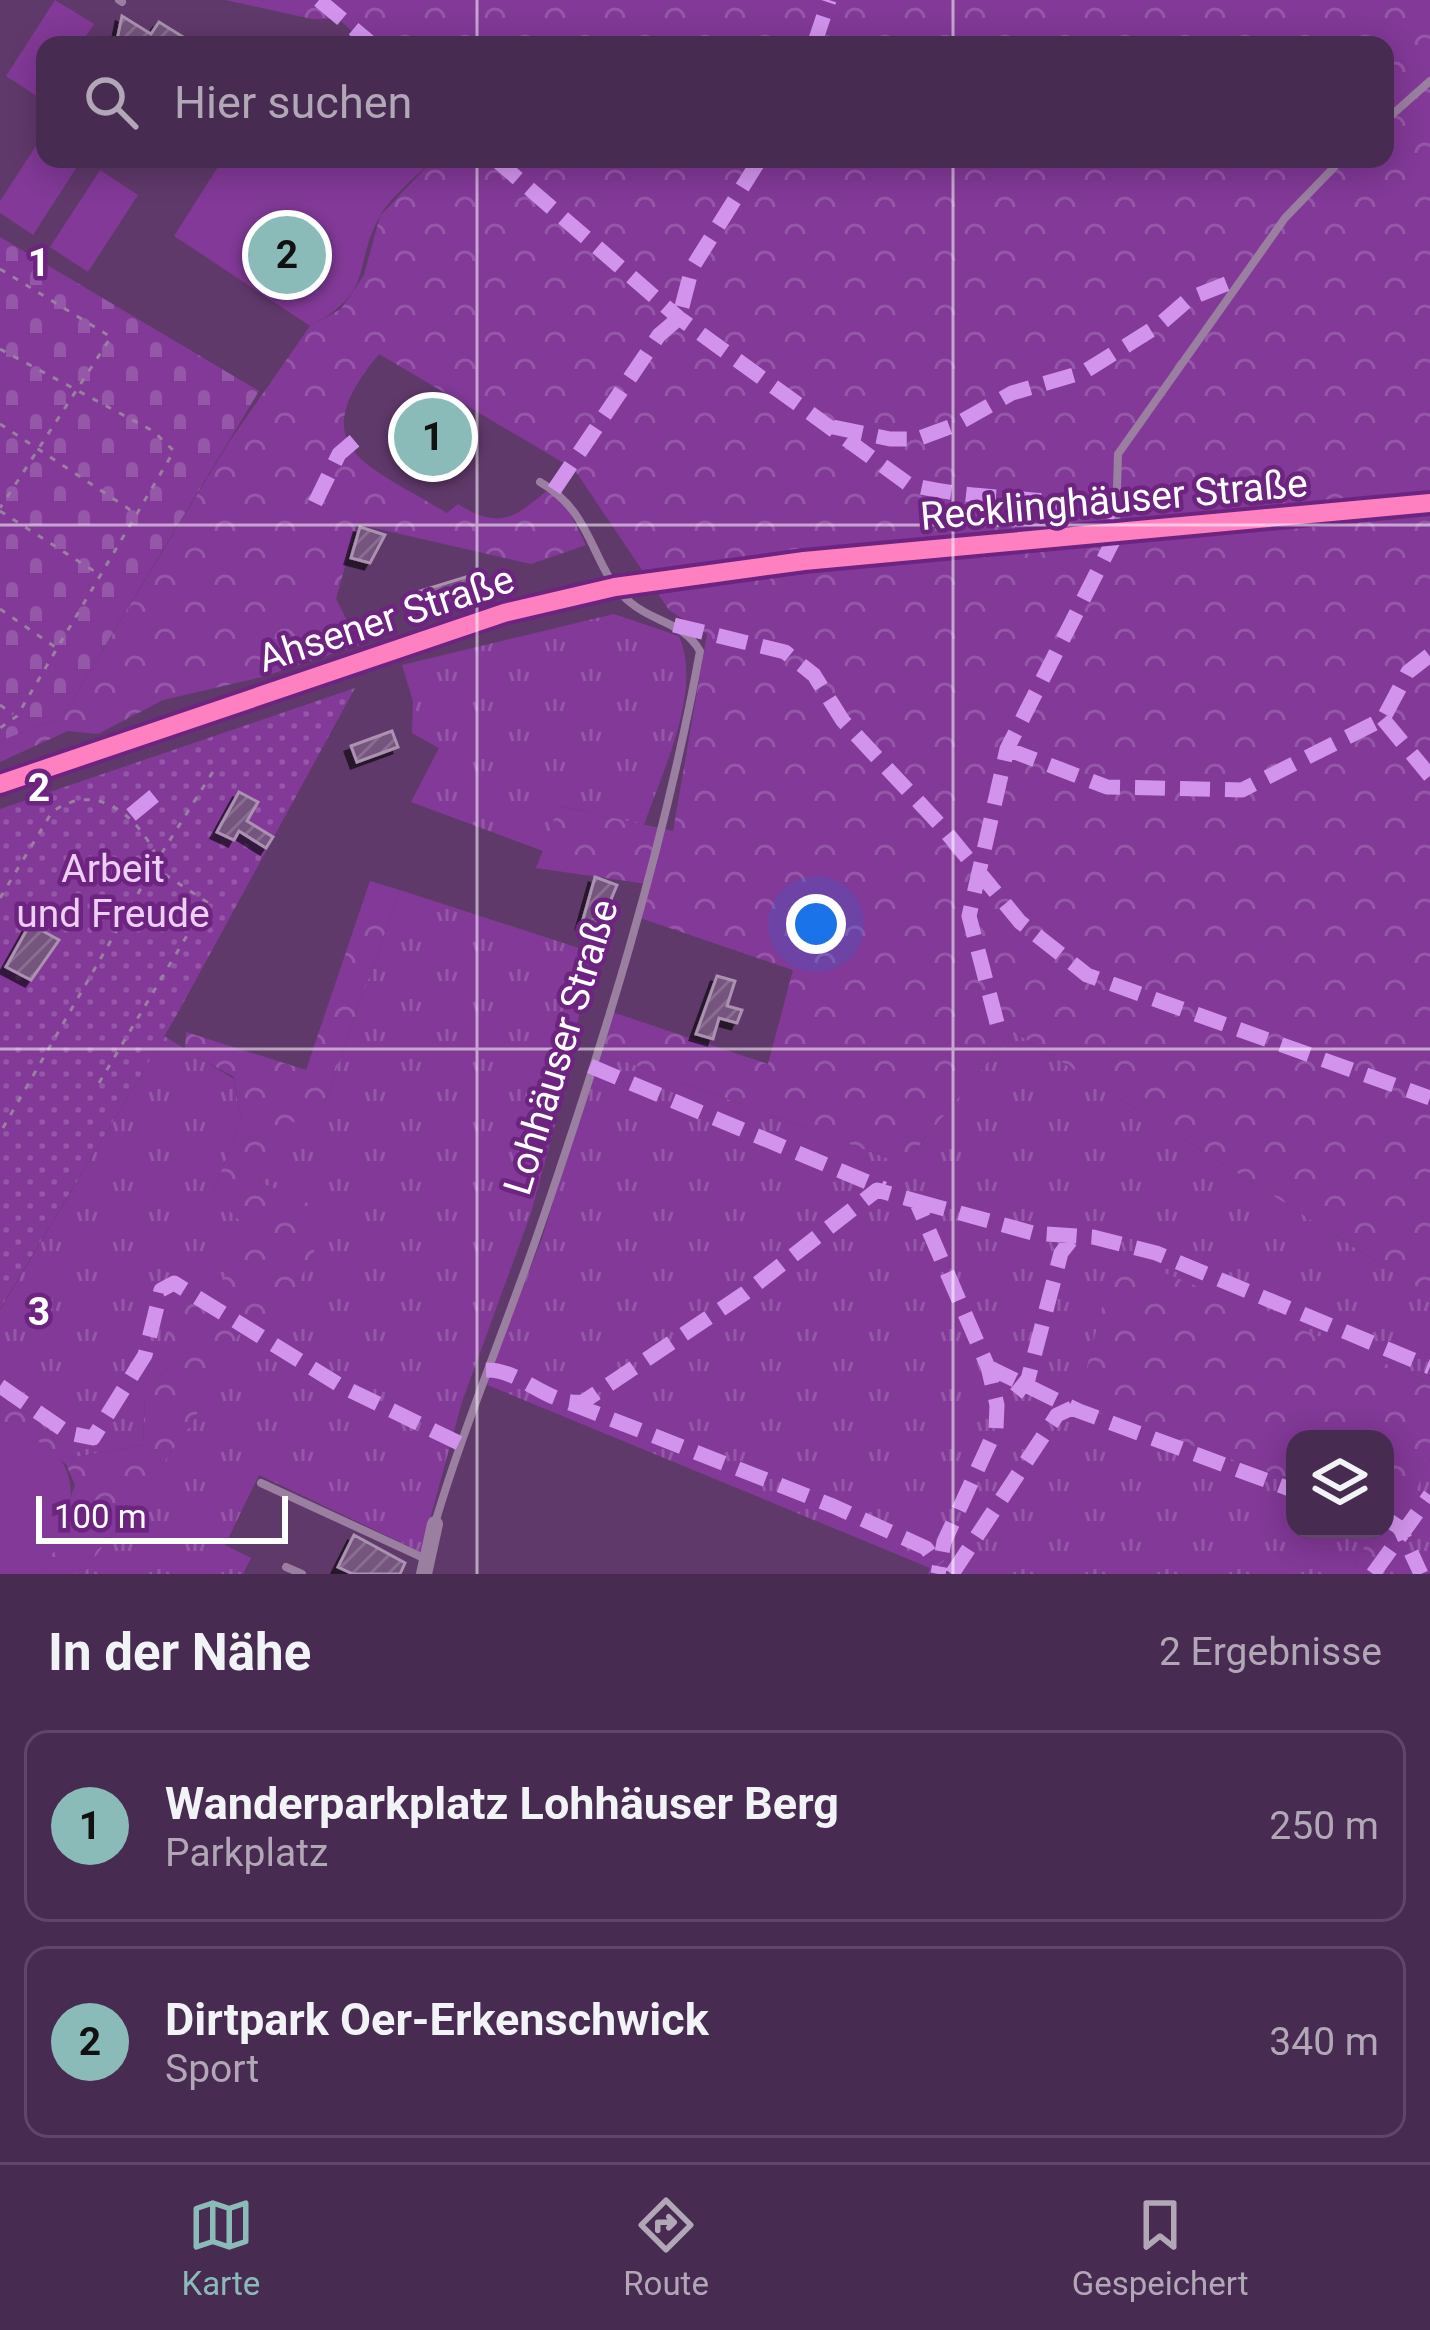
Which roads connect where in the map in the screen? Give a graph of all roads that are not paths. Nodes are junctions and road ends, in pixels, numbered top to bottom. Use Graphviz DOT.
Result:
graph roads {
  1 [pos="1430,81"];
  2 [pos="1394,113"];
  3 [pos="1333,168"];
  4 [pos="540,482"];
  5 [pos="1430,503"];
  6 [pos="1116,535"];
  7 [pos="804,561"];
  8 [pos="615,587"];
  9 [pos="0,784"];
  10 [pos="261,1483"];
  11 [pos="435,1524"];
  12 [pos="286,1567"];
  13 [pos="425,1567"];
  14 [pos="302,1574"];
  1 -- 2 [label="lane"];
  3 -- 6 [label="lane"];
  4 -- 8 [label="lane"];
  5 -- 6 [label="main road, Recklinghäuser Straße"];
  6 -- 7 [label="main road, Recklinghäuser Straße"];
  7 -- 8 [label="main road, Ahsener Straße"];
  8 -- 9 [label="main road, Ahsener Straße"];
  8 -- 11 [label="lane, Lohhäuser Straße"];
  10 -- 13 [label="lane, Lohhäuser Straße"];
  11 -- 13 [label="street, Lohhäuser Straße"];
  12 -- 14 [label="lane"];
}
